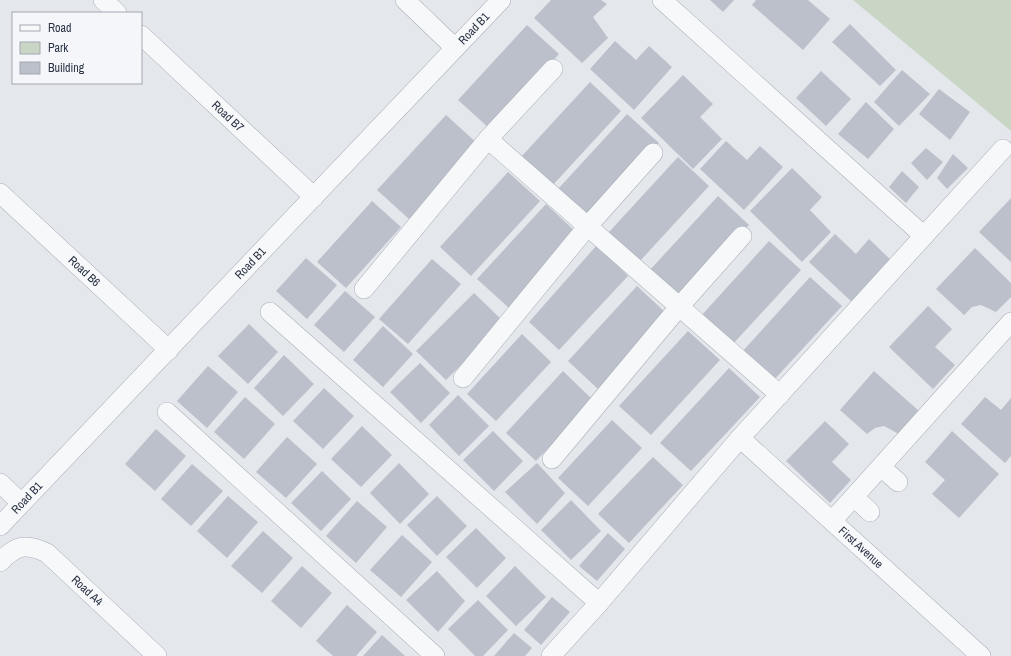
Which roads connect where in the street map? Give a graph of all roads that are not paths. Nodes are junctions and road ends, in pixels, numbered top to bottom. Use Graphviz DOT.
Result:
graph roads {
  1 [pos="103,0"];
  2 [pos="405,0"];
  3 [pos="501,0"];
  4 [pos="662,0"];
  5 [pos="116,12"];
  6 [pos="142,36"];
  7 [pos="456,48"];
  8 [pos="553,68"];
  9 [pos="488,139"];
  10 [pos="1003,149"];
  11 [pos="653,153"];
  12 [pos="0,193"];
  13 [pos="314,197"];
  14 [pos="587,227"];
  15 [pos="742,236"];
  16 [pos="924,236"];
  17 [pos="364,289"];
  18 [pos="678,306"];
  19 [pos="270,312"];
  20 [pos="1011,322"];
  21 [pos="169,350"];
  22 [pos="463,378"];
  23 [pos="780,395"];
  24 [pos="167,412"];
  25 [pos="740,438"];
  26 [pos="552,459"];
  27 [pos="881,467"];
  28 [pos="898,482"];
  29 [pos="0,483"];
  30 [pos="854,497"];
  31 [pos="22,503"];
  32 [pos="870,512"];
  33 [pos="832,521"];
  34 [pos="0,526"];
  35 [pos="4,557"];
  36 [pos="599,603"];
  37 [pos="157,656"];
  38 [pos="435,656"];
  39 [pos="551,656"];
  40 [pos="981,656"];
  1 -- 5 [label="street"];
  2 -- 7 [label="street"];
  3 -- 7 [label="street, Road B1"];
  4 -- 16 [label="street"];
  6 -- 13 [label="street, Road B7"];
  7 -- 13 [label="street, Road B1"];
  8 -- 9 [label="street"];
  9 -- 14 [label="street"];
  9 -- 17 [label="street"];
  10 -- 16 [label="street"];
  11 -- 14 [label="street"];
  12 -- 21 [label="street, Road B6"];
  13 -- 21 [label="street, Road B1"];
  14 -- 18 [label="street"];
  14 -- 22 [label="street"];
  15 -- 18 [label="street"];
  16 -- 23 [label="street"];
  18 -- 23 [label="street"];
  18 -- 26 [label="street"];
  19 -- 36 [label="street"];
  20 -- 27 [label="street"];
  21 -- 31 [label="street, Road B1"];
  23 -- 25 [label="street"];
  24 -- 38 [label="street"];
  25 -- 33 [label="street, First Avenue"];
  25 -- 36 [label="street"];
  27 -- 28 [label="street"];
  27 -- 30 [label="street"];
  29 -- 31 [label="street"];
  30 -- 32 [label="street"];
  30 -- 33 [label="street"];
  31 -- 34 [label="street, Road B1"];
  33 -- 40 [label="street, First Avenue"];
  35 -- 37 [label="street, Road A4"];
  36 -- 39 [label="street"];
}
